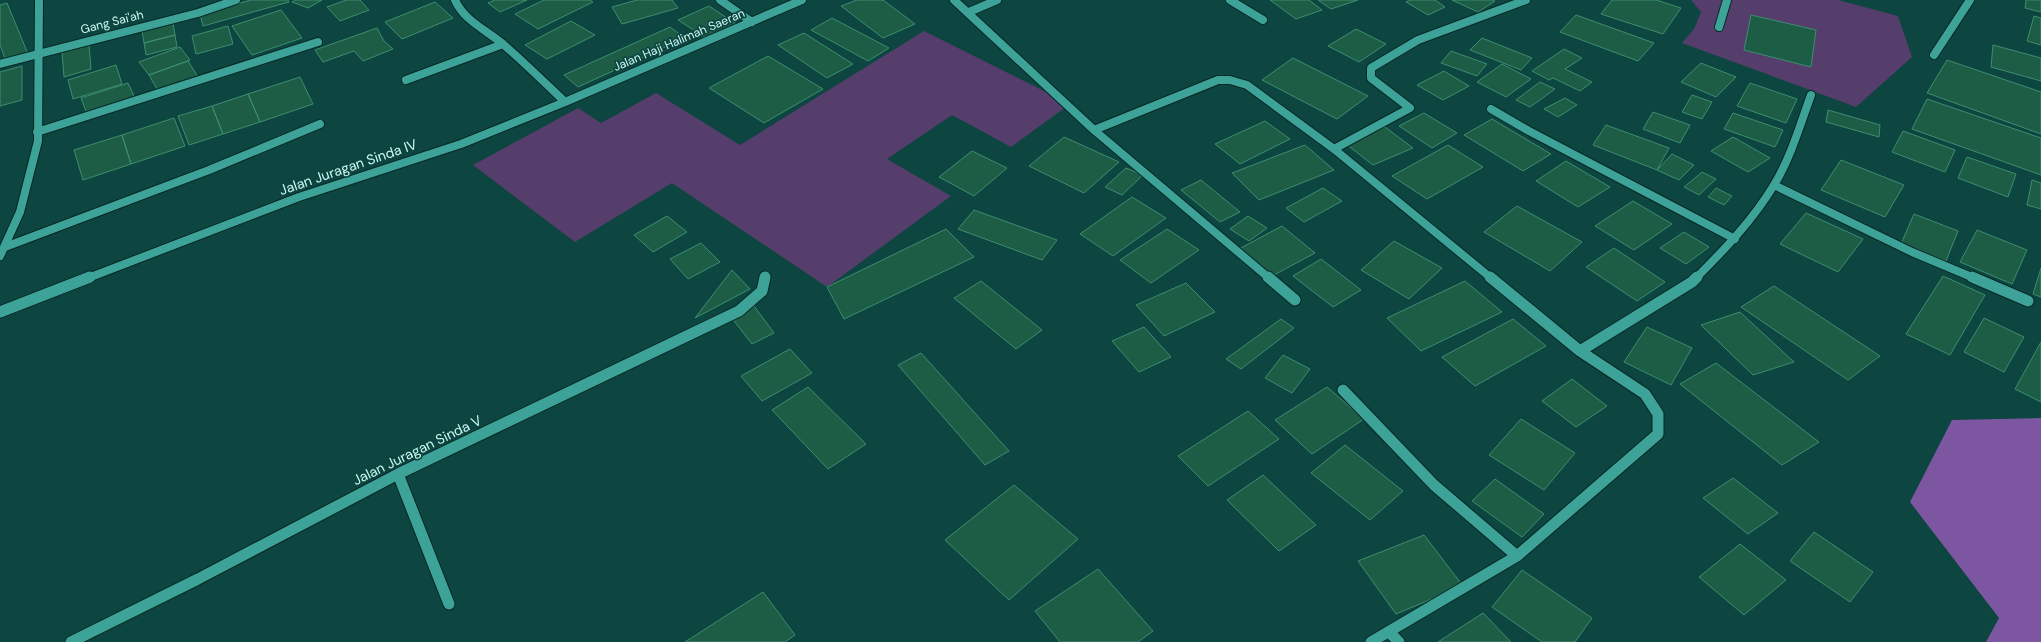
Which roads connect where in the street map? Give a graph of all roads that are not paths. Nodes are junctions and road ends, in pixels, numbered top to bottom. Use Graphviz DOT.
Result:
graph roads {
  1 [pos="39,0"];
  2 [pos="236,0"];
  3 [pos="455,0"];
  4 [pos="720,0"];
  5 [pos="802,0"];
  6 [pos="954,0"];
  7 [pos="997,0"];
  8 [pos="1230,0"];
  9 [pos="1526,0"];
  10 [pos="1727,0"];
  11 [pos="1970,0"];
  12 [pos="969,12"];
  13 [pos="1263,20"];
  14 [pos="752,22"];
  15 [pos="1719,27"];
  16 [pos="318,42"];
  17 [pos="503,44"];
  18 [pos="39,52"];
  19 [pos="1934,55"];
  20 [pos="0,64"];
  21 [pos="406,80"];
  22 [pos="1811,95"];
  23 [pos="565,102"];
  24 [pos="1491,109"];
  25 [pos="320,124"];
  26 [pos="1094,130"];
  27 [pos="37,132"];
  28 [pos="1334,149"];
  29 [pos="1774,185"];
  30 [pos="1734,239"];
  31 [pos="5,247"];
  32 [pos="0,256"];
  33 [pos="765,277"];
  34 [pos="1295,300"];
  35 [pos="2028,301"];
  36 [pos="0,312"];
  37 [pos="1580,351"];
  38 [pos="1343,390"];
  39 [pos="398,474"];
  40 [pos="1517,556"];
  41 [pos="449,604"];
  42 [pos="1389,632"];
  43 [pos="71,642"];
  44 [pos="1371,642"];
  45 [pos="1399,642"];
  1 -- 18 [label="street"];
  2 -- 18 [label="street, Gang Sai'ah"];
  3 -- 17 [label="street"];
  4 -- 14 [label="street"];
  5 -- 14 [label="street, Jalan Haji Halimah Saeran"];
  6 -- 12 [label="street"];
  7 -- 12 [label="street"];
  8 -- 13 [label="street"];
  9 -- 28 [label="street"];
  10 -- 15 [label="street"];
  11 -- 19 [label="street"];
  12 -- 26 [label="street"];
  14 -- 23 [label="street, Jalan Haji Halimah Saeran"];
  16 -- 27 [label="street"];
  17 -- 21 [label="street"];
  17 -- 23 [label="street"];
  18 -- 20 [label="street, Gang Sai'ah"];
  18 -- 27 [label="street"];
  22 -- 29 [label="street"];
  23 -- 36 [label="street, Jalan Juragan Sinda IV"];
  24 -- 30 [label="street"];
  25 -- 31 [label="street"];
  26 -- 28 [label="street"];
  26 -- 34 [label="street"];
  27 -- 31 [label="street"];
  28 -- 37 [label="street"];
  29 -- 30 [label="street"];
  29 -- 35 [label="street"];
  30 -- 37 [label="street"];
  31 -- 32 [label="street"];
  33 -- 39 [label="street, Jalan Juragan Sinda V"];
  37 -- 40 [label="street"];
  38 -- 40 [label="street"];
  39 -- 41 [label="street"];
  39 -- 43 [label="street, Jalan Juragan Sinda V"];
  40 -- 42 [label="street"];
  42 -- 44 [label="street"];
  42 -- 45 [label="street"];
}
